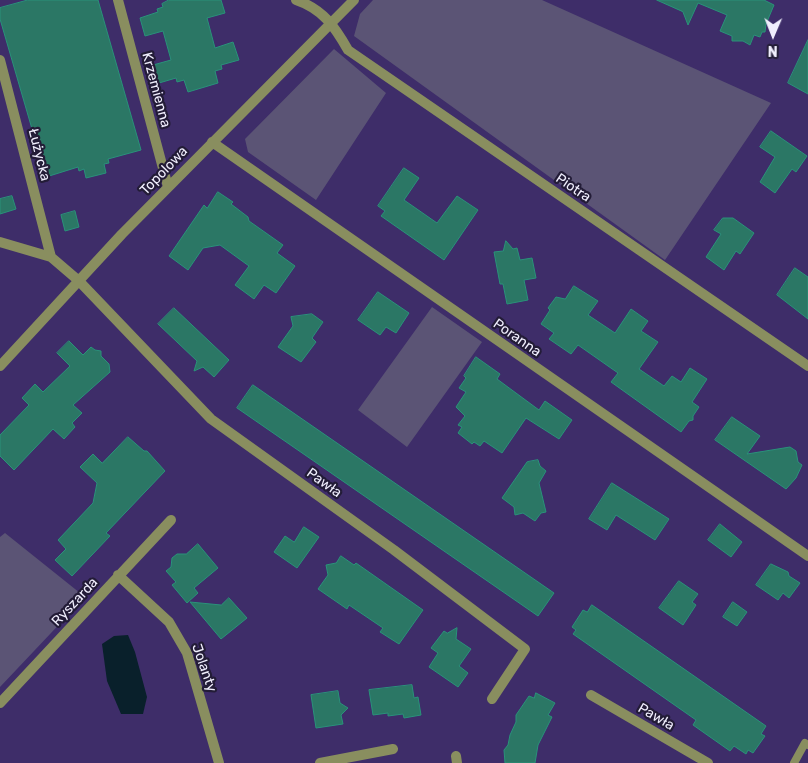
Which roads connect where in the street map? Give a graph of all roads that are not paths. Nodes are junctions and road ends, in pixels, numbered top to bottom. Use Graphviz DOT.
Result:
graph roads {
  1 [pos="118,0"];
  2 [pos="296,0"];
  3 [pos="354,0"];
  4 [pos="332,23"];
  5 [pos="0,60"];
  6 [pos="212,142"];
  7 [pos="168,187"];
  8 [pos="0,242"];
  9 [pos="50,257"];
  10 [pos="79,282"];
  11 [pos="0,366"];
  12 [pos="808,366"];
  13 [pos="172,520"];
  14 [pos="808,556"];
  15 [pos="118,575"];
  16 [pos="591,695"];
  17 [pos="492,699"];
  18 [pos="0,703"];
  19 [pos="808,745"];
  20 [pos="393,749"];
  21 [pos="219,763"];
  22 [pos="320,763"];
  23 [pos="708,763"];
  24 [pos="794,763"];
  1 -- 7 [label="street, Krzemienna"];
  2 -- 4 [label="street"];
  3 -- 4 [label="street, Topolowa"];
  4 -- 6 [label="street, Topolowa"];
  4 -- 12 [label="street, Piotra"];
  5 -- 9 [label="street, Łużycka"];
  6 -- 7 [label="street, Topolowa"];
  6 -- 14 [label="street, Poranna"];
  7 -- 10 [label="street, Topolowa"];
  8 -- 9 [label="street"];
  9 -- 10 [label="street"];
  10 -- 11 [label="street, Topolowa"];
  10 -- 17 [label="street, Pawła"];
  13 -- 15 [label="street, Ryszarda"];
  15 -- 18 [label="street, Ryszarda"];
  15 -- 21 [label="street, Jolanty"];
  16 -- 23 [label="street, Pawła"];
  19 -- 24 [label="lane"];
  20 -- 22 [label="street"];
}
